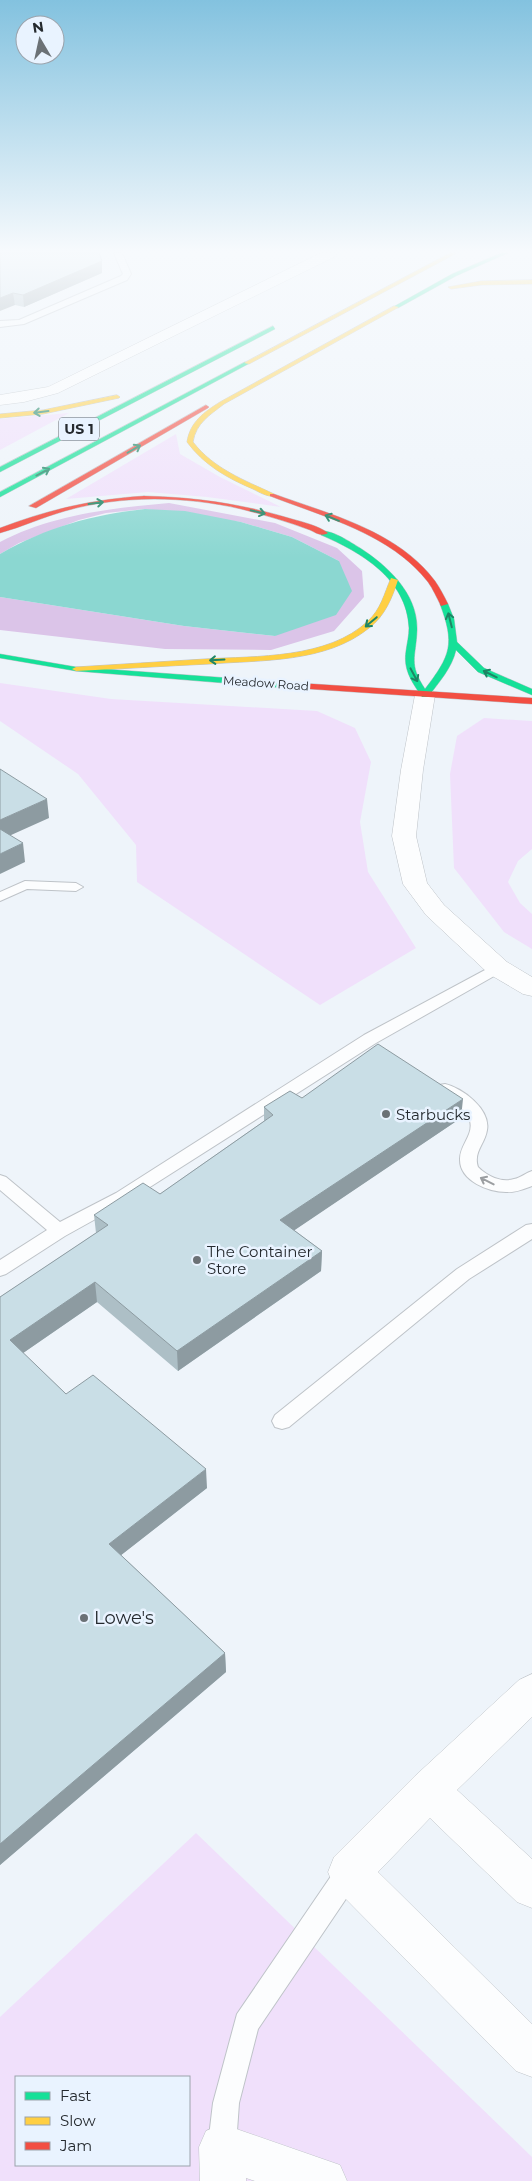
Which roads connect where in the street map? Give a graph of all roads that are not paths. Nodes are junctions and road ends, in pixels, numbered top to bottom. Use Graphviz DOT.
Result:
graph roads {
  1 [pos="124,355"];
  2 [pos="222,355"];
  3 [pos="264,355"];
  4 [pos="310,355"];
  5 [pos="157,388"];
  6 [pos="0,400"];
  7 [pos="222,403"];
  8 [pos="0,416"];
  9 [pos="0,470"];
  10 [pos="0,496"];
  11 [pos="0,524"];
  12 [pos="0,531"];
  13 [pos="394,580"];
  14 [pos="455,644"];
  15 [pos="0,656"];
  16 [pos="76,669"];
  17 [pos="532,692"];
  18 [pos="425,695"];
  19 [pos="532,701"];
  20 [pos="76,887"];
  21 [pos="0,898"];
  22 [pos="498,968"];
  23 [pos="532,988"];
  24 [pos="370,1039"];
  25 [pos="386,1050"];
  26 [pos="433,1082"];
  27 [pos="532,1177"];
  28 [pos="0,1181"];
  29 [pos="532,1230"];
  30 [pos="59,1231"];
  31 [pos="0,1269"];
  32 [pos="282,1421"];
  33 [pos="532,1692"];
  34 [pos="429,1790"];
  35 [pos="349,1872"];
  36 [pos="532,1888"];
  37 [pos="532,2055"];
  38 [pos="222,2164"];
  39 [pos="324,2181"];
  1 -- 6 [label="street"];
  2 -- 5 [label="main road, US 1"];
  10 -- 3 [label="main road, US 1, one-way"];
  4 -- 7 [label="main road"];
  5 -- 8 [label="main road, one-way"];
  5 -- 9 [label="main road, US 1"];
  11 -- 7 [label="main road, one-way"];
  14 -- 7 [label="main road, one-way"];
  12 -- 13 [label="main road, one-way"];
  13 -- 16 [label="main road, one-way"];
  13 -- 18 [label="main road, one-way"];
  17 -- 14 [label="main road, one-way"];
  14 -- 18 [label="main road"];
  15 -- 16 [label="main road, Meadow Road"];
  16 -- 18 [label="main road, Meadow Road"];
  18 -- 19 [label="main road, Meadow Road"];
  18 -- 22 [label="street"];
  20 -- 21 [label="lane"];
  22 -- 23 [label="street"];
  22 -- 24 [label="lane"];
  24 -- 25 [label="lane"];
  24 -- 30 [label="lane"];
  27 -- 26 [label="lane, one-way"];
  28 -- 30 [label="lane"];
  29 -- 32 [label="lane"];
  30 -- 31 [label="lane"];
  33 -- 34 [label="street"];
  34 -- 35 [label="street"];
  34 -- 36 [label="street"];
  35 -- 37 [label="street"];
  35 -- 38 [label="lane"];
  38 -- 39 [label="street"];
}
